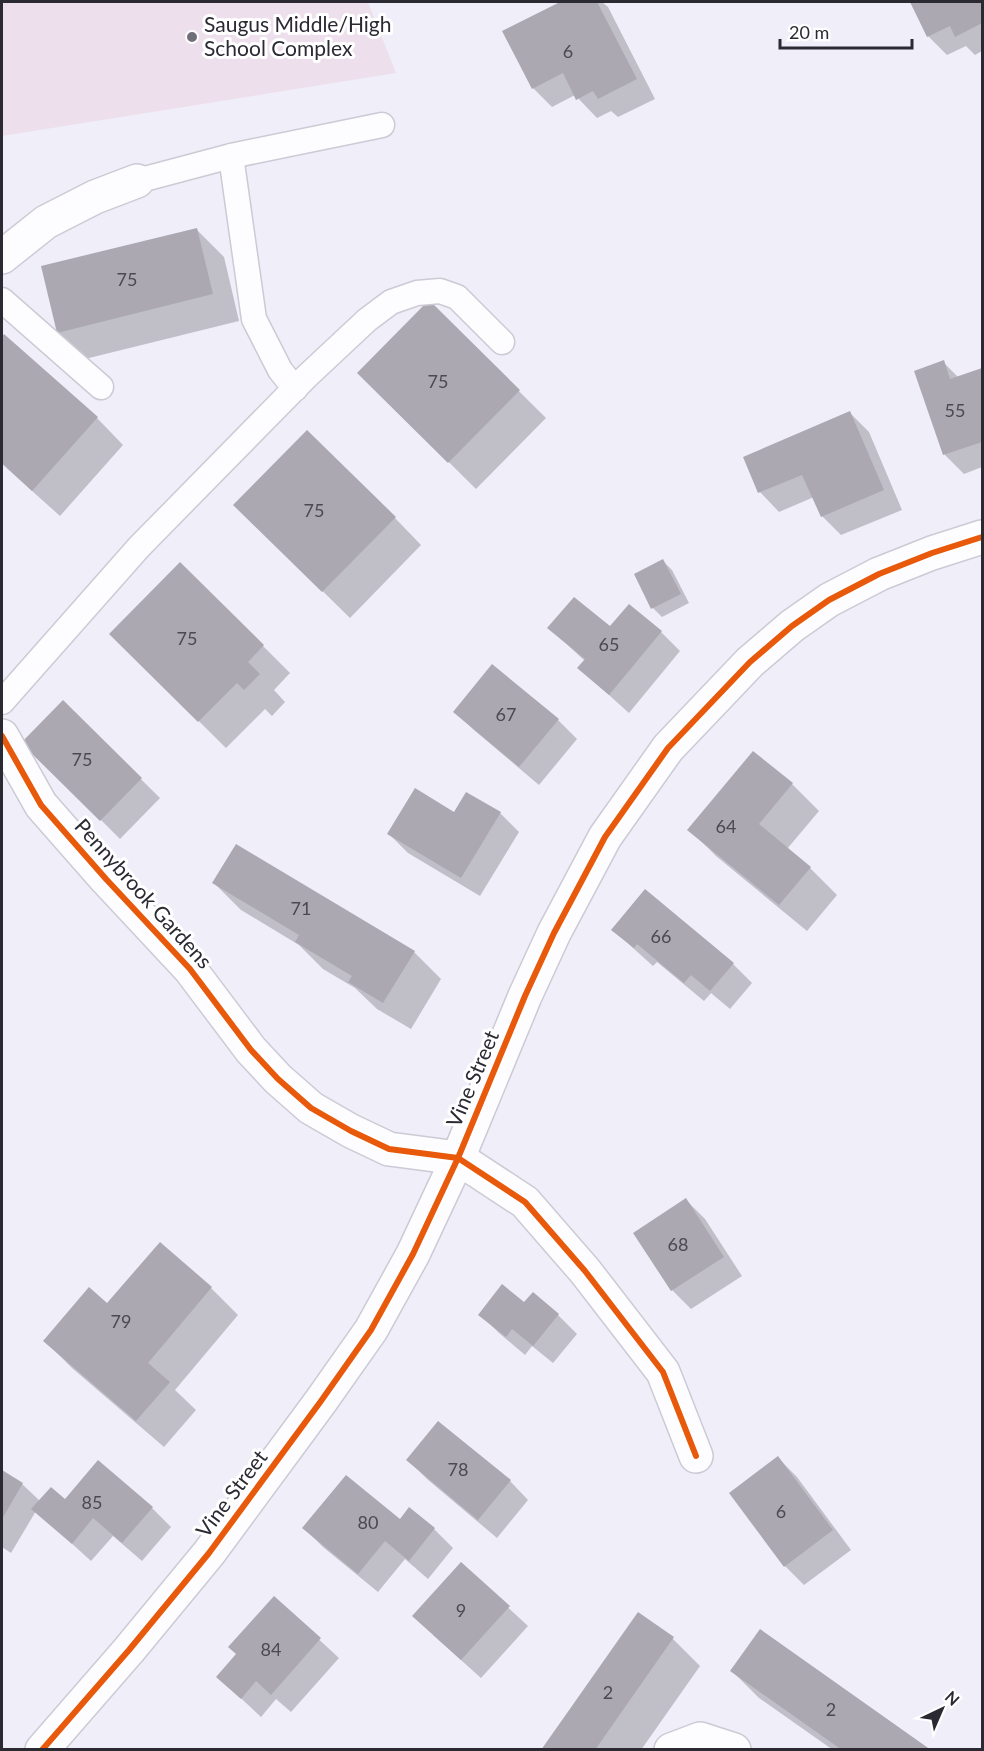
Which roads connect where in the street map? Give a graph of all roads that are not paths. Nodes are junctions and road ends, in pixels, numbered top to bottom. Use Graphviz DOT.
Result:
graph roads {
  1 [pos="382,125"];
  2 [pos="231,156"];
  3 [pos="137,181"];
  4 [pos="2,257"];
  5 [pos="2,300"];
  6 [pos="502,342"];
  7 [pos="101,387"];
  8 [pos="295,388"];
  9 [pos="982,537"];
  10 [pos="2,702"];
  11 [pos="2,736"];
  12 [pos="458,1158"];
  13 [pos="696,1456"];
  14 [pos="42,1749"];
  15 [pos="671,1749"];
  16 [pos="734,1749"];
  1 -- 2 [label="lane"];
  2 -- 3 [label="lane"];
  2 -- 8 [label="lane"];
  3 -- 4 [label="street"];
  5 -- 7 [label="lane"];
  6 -- 8 [label="lane"];
  8 -- 10 [label="lane"];
  9 -- 12 [label="street, Vine Street"];
  11 -- 12 [label="street, Pennybrook Gardens"];
  12 -- 13 [label="street"];
  12 -- 14 [label="street, Vine Street"];
  15 -- 16 [label="street"];
}
